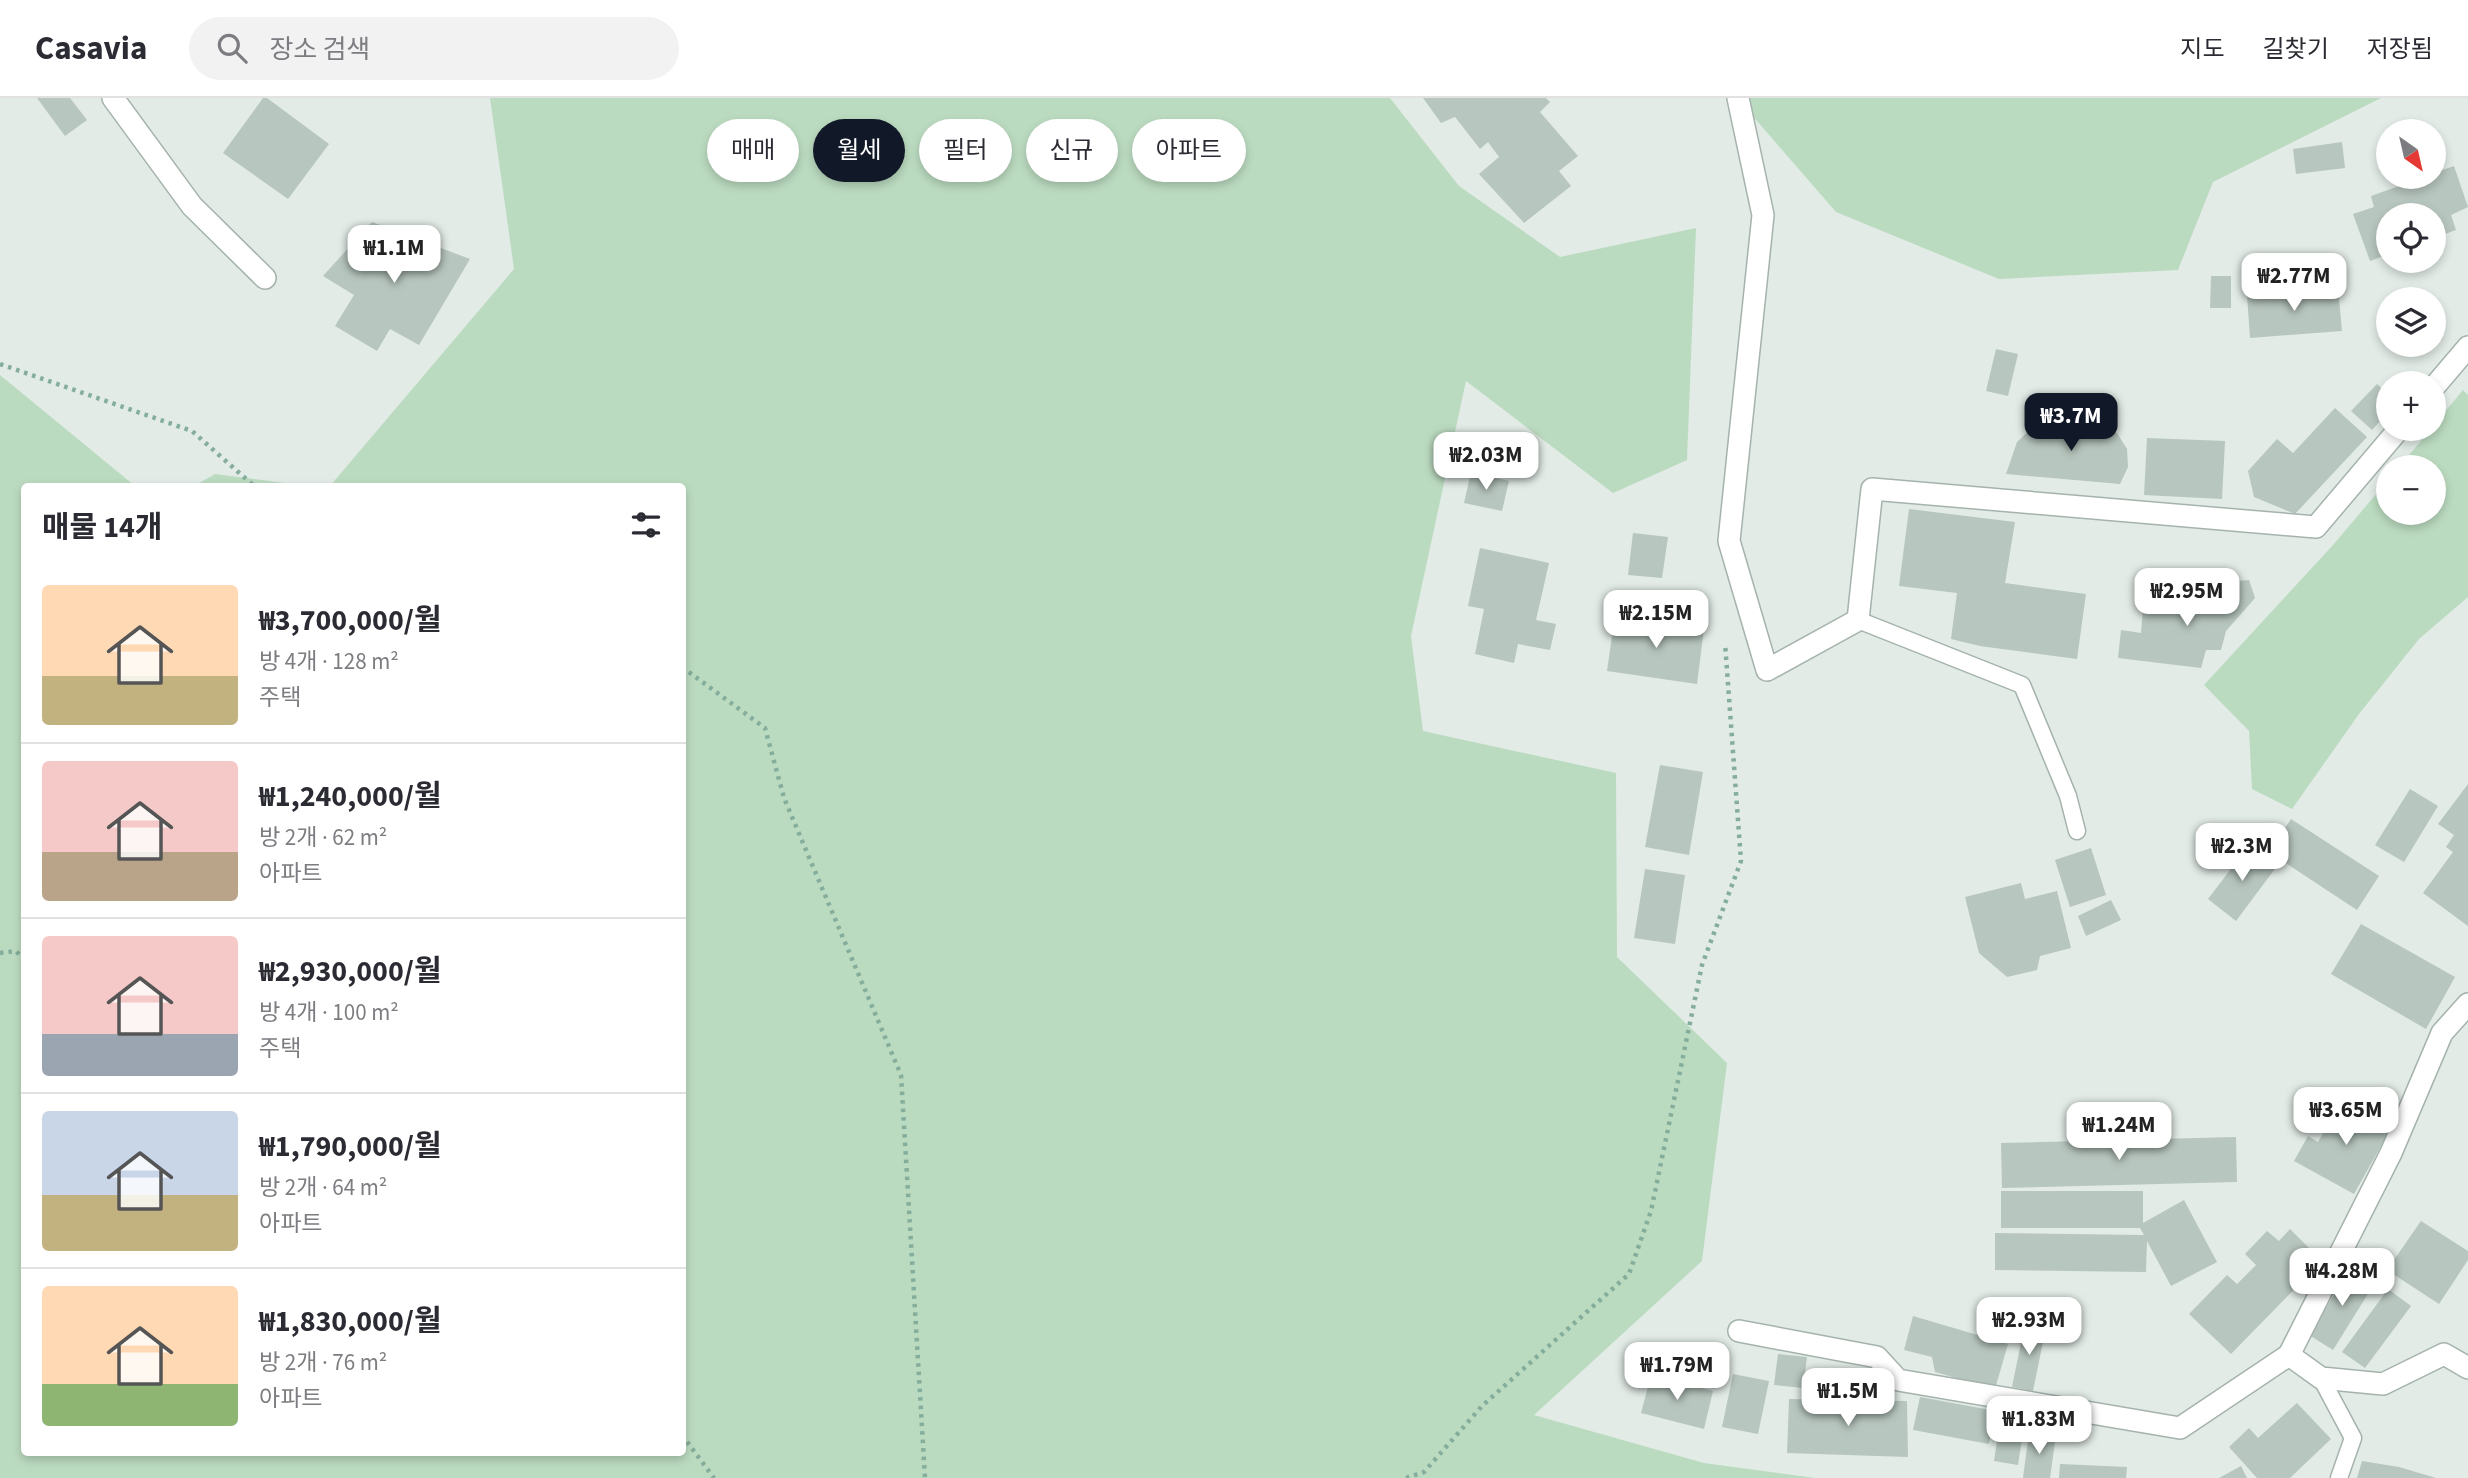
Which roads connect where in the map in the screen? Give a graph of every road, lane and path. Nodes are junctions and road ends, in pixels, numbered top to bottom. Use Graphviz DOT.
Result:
graph roads {
  1 [pos="113,98"];
  2 [pos="1738,98"];
  3 [pos="265,278"];
  4 [pos="2468,347"];
  5 [pos="0,365"];
  6 [pos="2446,373"];
  7 [pos="2389,441"];
  8 [pos="251,483"];
  9 [pos="1858,620"];
  10 [pos="1725,637"];
  11 [pos="686,670"];
  12 [pos="2077,831"];
  13 [pos="0,953"];
  14 [pos="21,957"];
  15 [pos="2468,1003"];
  16 [pos="1739,1331"];
  17 [pos="2288,1355"];
  18 [pos="2468,1368"];
  19 [pos="2321,1378"];
  20 [pos="686,1440"];
  21 [pos="714,1478"];
  22 [pos="925,1478"];
  23 [pos="1406,1478"];
  24 [pos="2339,1478"];
  1 -- 3 [label="street"];
  2 -- 9 [label="street"];
  4 -- 6 [label="street"];
  5 -- 8 [label="path"];
  7 -- 9 [label="street"];
  9 -- 12 [label="lane"];
  10 -- 23 [label="path"];
  11 -- 22 [label="path"];
  13 -- 14 [label="path"];
  15 -- 17 [label="street"];
  16 -- 17 [label="street"];
  17 -- 19 [label="street"];
  18 -- 19 [label="street"];
  19 -- 24 [label="lane"];
  20 -- 21 [label="path"];
}
